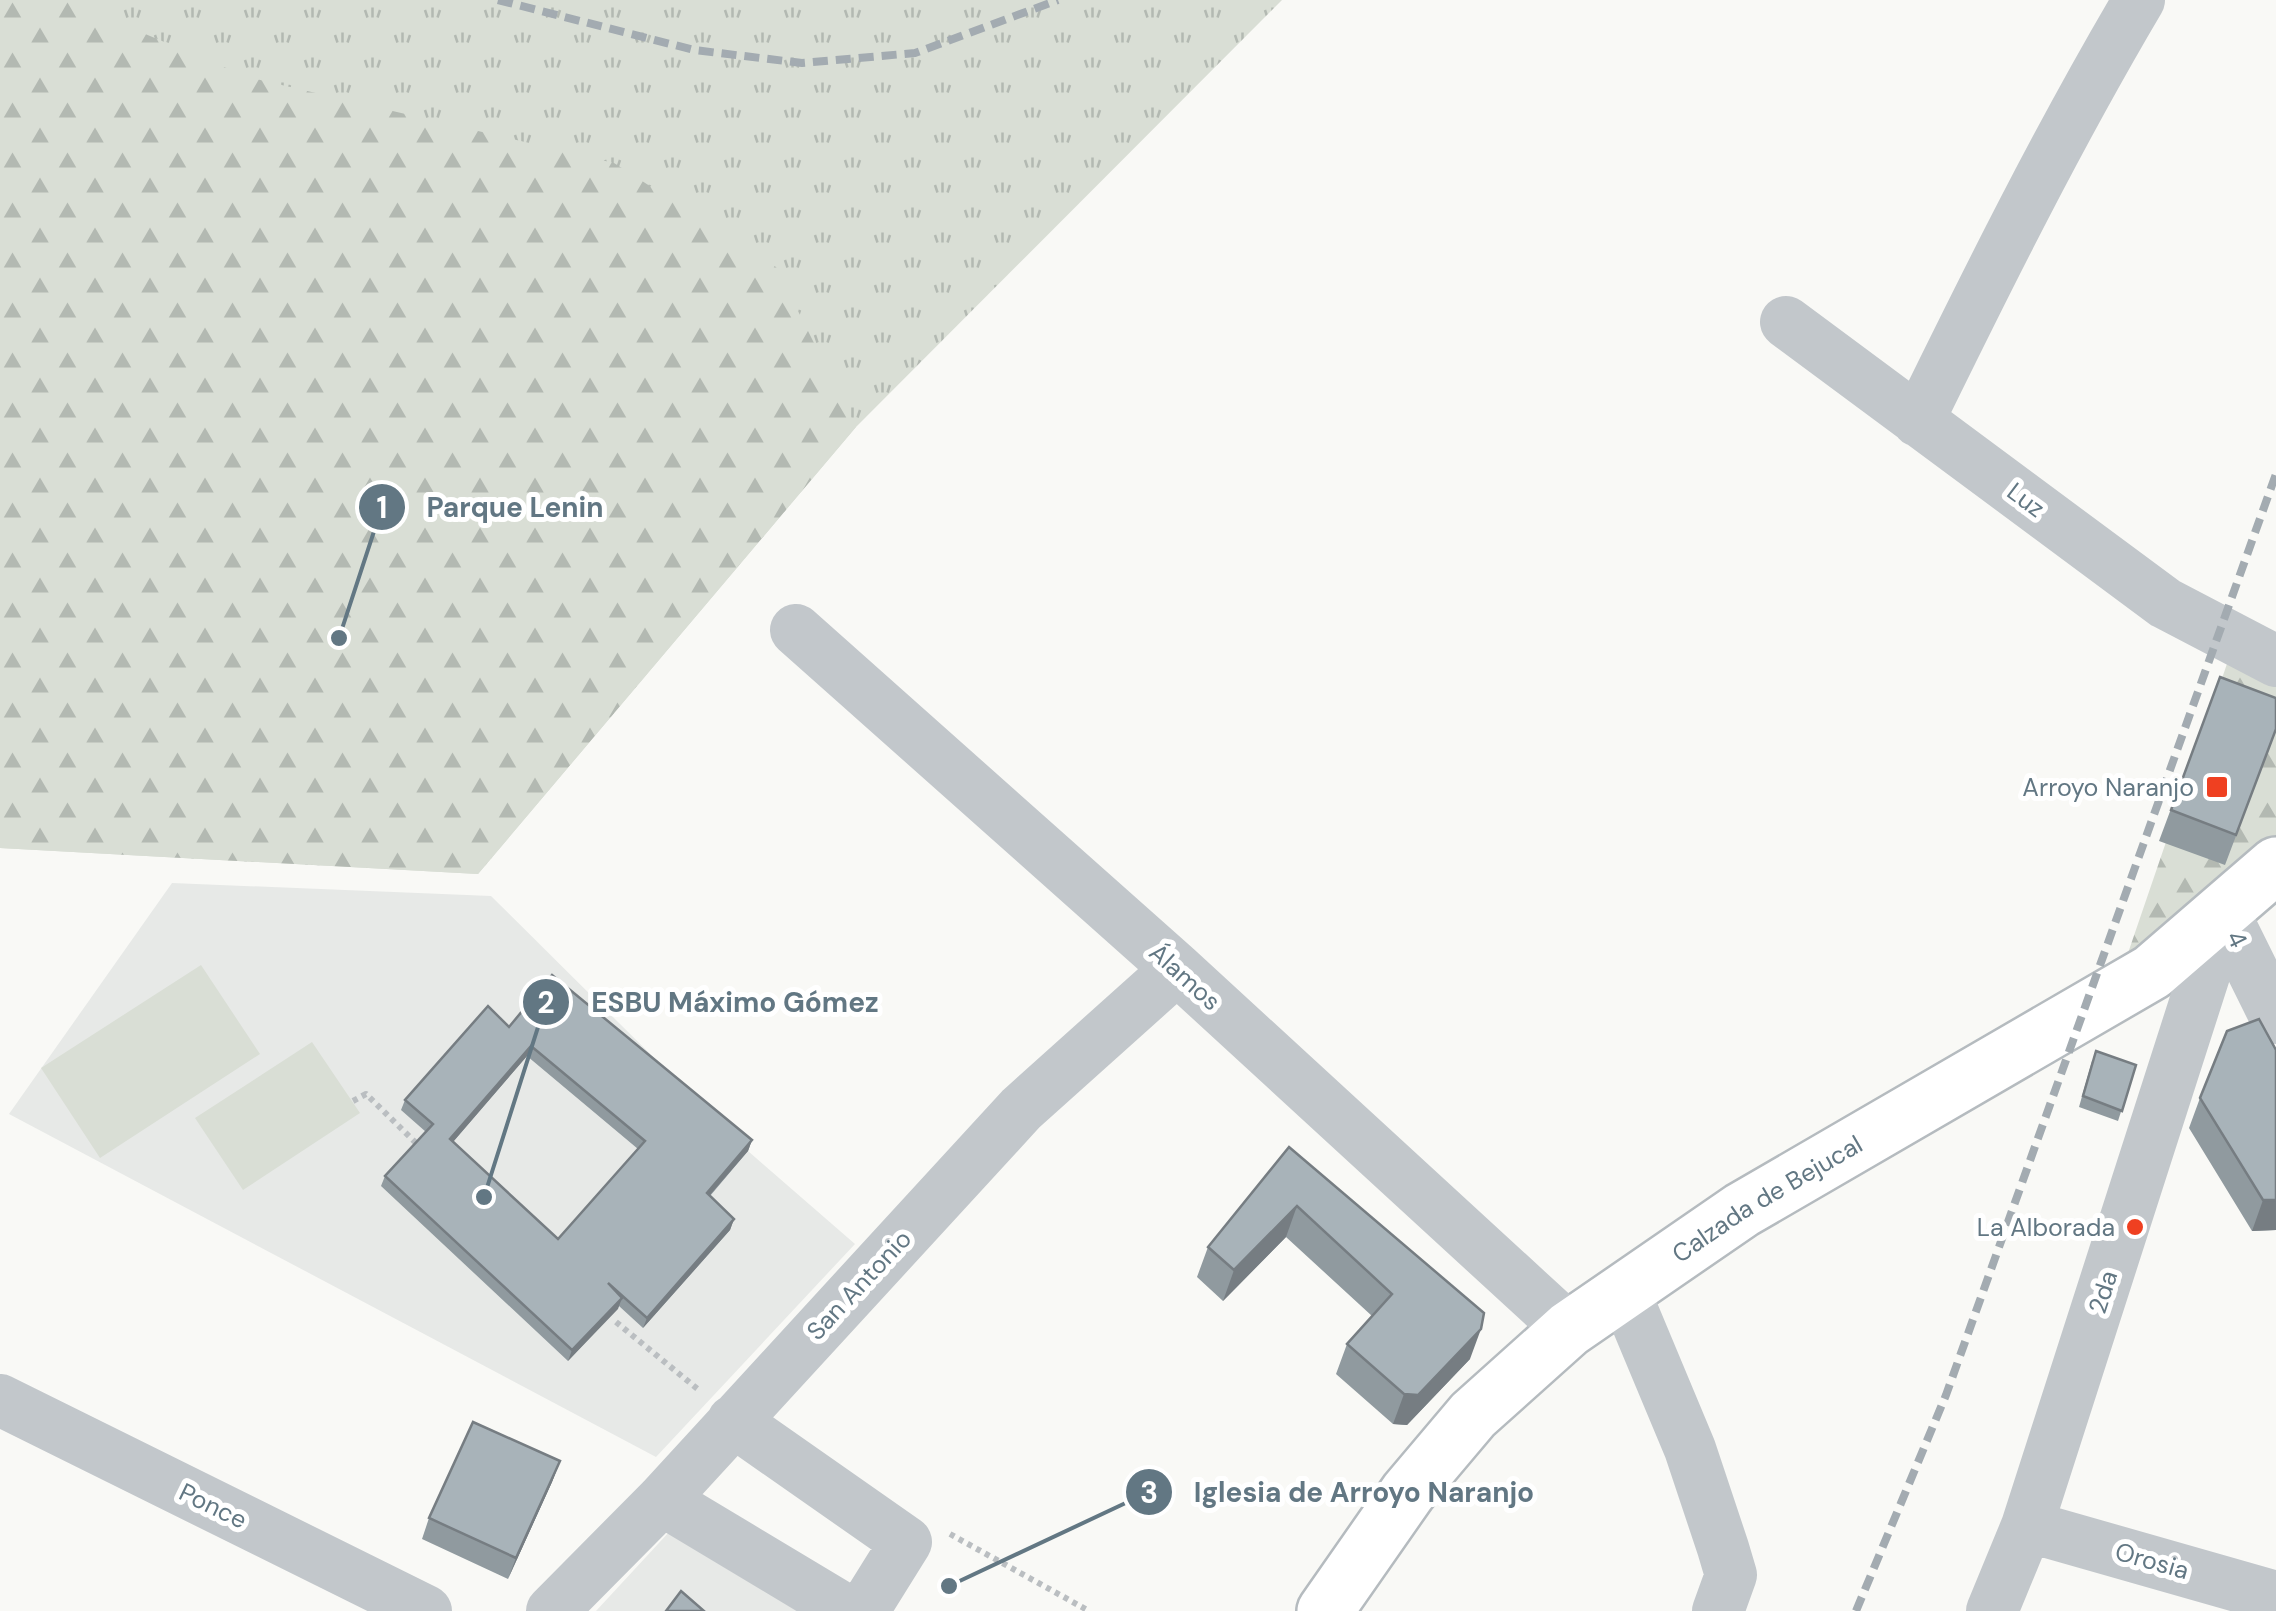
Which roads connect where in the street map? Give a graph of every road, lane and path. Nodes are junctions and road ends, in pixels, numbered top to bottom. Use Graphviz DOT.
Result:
graph roads {
  1 [pos="2139,0"];
  2 [pos="1786,322"];
  3 [pos="1918,420"];
  4 [pos="796,630"];
  5 [pos="2276,661"];
  6 [pos="2276,865"];
  7 [pos="2224,913"];
  8 [pos="1176,969"];
  9 [pos="2276,1018"];
  10 [pos="353,1101"];
  11 [pos="419,1146"];
  12 [pos="1624,1291"];
  13 [pos="616,1322"];
  14 [pos="1568,1328"];
  15 [pos="0,1400"];
  16 [pos="722,1411"];
  17 [pos="662,1500"];
  18 [pos="2028,1526"];
  19 [pos="906,1542"];
  20 [pos="2276,1597"];
  21 [pos="426,1611"];
  22 [pos="552,1611"];
  23 [pos="846,1611"];
  24 [pos="863,1611"];
  25 [pos="1089,1611"];
  26 [pos="1325,1611"];
  27 [pos="1718,1611"];
  28 [pos="1992,1611"];
  1 -- 3 [label="street"];
  2 -- 3 [label="street, Luz"];
  3 -- 5 [label="street, Luz"];
  4 -- 8 [label="street, Álamos"];
  6 -- 7 [label="main road, Calzada de Bejucal"];
  7 -- 9 [label="street, 4"];
  7 -- 12 [label="main road, Calzada de Bejucal"];
  7 -- 18 [label="street, 2da"];
  8 -- 14 [label="street, Álamos"];
  8 -- 16 [label="street, San Antonio"];
  10 -- 11 [label="path"];
  12 -- 14 [label="main road, Calzada de Bejucal"];
  12 -- 27 [label="street"];
  13 -- 16 [label="path"];
  14 -- 26 [label="main road, Calzada de Bejucal"];
  15 -- 21 [label="street, Ponce"];
  16 -- 17 [label="street, San Antonio"];
  16 -- 19 [label="street"];
  17 -- 22 [label="street, San Antonio"];
  17 -- 23 [label="street"];
  18 -- 20 [label="street, Orosia"];
  18 -- 28 [label="street, 2da"];
  19 -- 24 [label="street"];
  19 -- 25 [label="path"];
}
